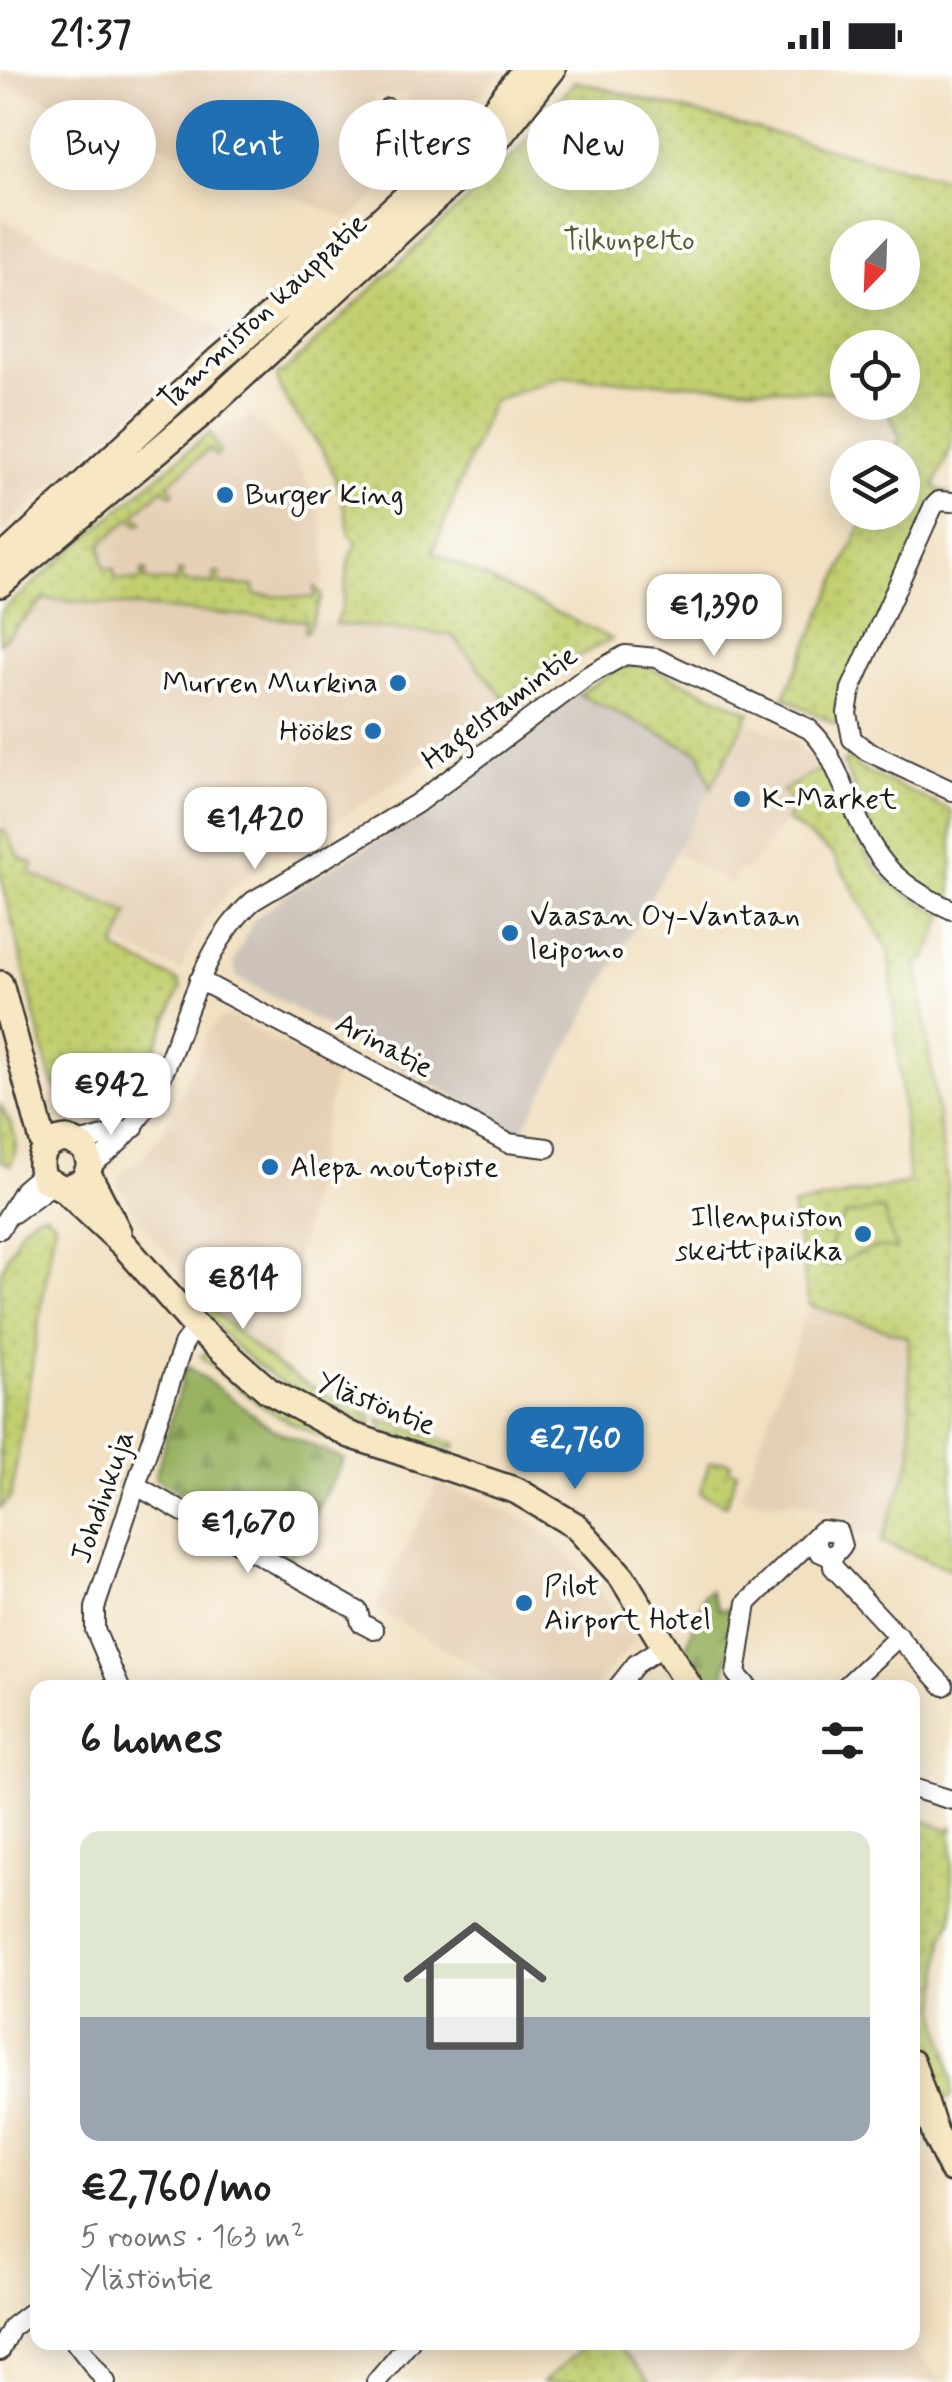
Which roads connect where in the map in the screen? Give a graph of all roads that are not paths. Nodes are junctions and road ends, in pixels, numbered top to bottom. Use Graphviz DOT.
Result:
graph roads {
  1 [pos="525,70"];
  2 [pos="552,70"];
  3 [pos="502,100"];
  4 [pos="507,126"];
  5 [pos="427,190"];
  6 [pos="429,190"];
  7 [pos="952,502"];
  8 [pos="0,560"];
  9 [pos="0,584"];
  10 [pos="852,739"];
  11 [pos="827,750"];
  12 [pos="952,790"];
  13 [pos="952,910"];
  14 [pos="199,980"];
  15 [pos="0,984"];
  16 [pos="546,1148"];
  17 [pos="66,1165"];
  18 [pos="3,1225"];
  19 [pos="195,1326"];
  20 [pos="137,1486"];
  21 [pos="374,1630"];
  22 [pos="898,1636"];
  23 [pos="665,1644"];
  24 [pos="117,1680"];
  25 [pos="623,1680"];
  26 [pos="685,1680"];
  27 [pos="742,1680"];
  28 [pos="852,1680"];
  29 [pos="944,1686"];
  30 [pos="920,1790"];
  31 [pos="952,1800"];
  32 [pos="920,2087"];
  33 [pos="952,2169"];
  34 [pos="30,2313"];
  35 [pos="81,2350"];
  36 [pos="403,2350"];
  37 [pos="0,2351"];
  38 [pos="106,2382"];
  39 [pos="376,2382"];
  1 -- 3 [label="main road, Tammiston kauppatie"];
  2 -- 4 [label="main road, Tammiston kauppatie"];
  5 -- 8 [label="main road, Tammiston kauppatie"];
  6 -- 9 [label="main road, Tammiston kauppatie"];
  7 -- 10 [label="street"];
  10 -- 11 [label="street"];
  10 -- 12 [label="street"];
  11 -- 13 [label="street, Hagelstamintie"];
  11 -- 14 [label="street, Hagelstamintie"];
  14 -- 16 [label="street, Arinatie"];
  14 -- 17 [label="street, Hagelstamintie"];
  15 -- 17 [label="main road, Ylästöntie"];
  17 -- 18 [label="street, Hagelstamintie"];
  17 -- 19 [label="main road, Ylästöntie"];
  19 -- 20 [label="street, Johdinkuja"];
  19 -- 23 [label="main road, Ylästöntie"];
  20 -- 21 [label="street"];
  20 -- 24 [label="street, Johdinkuja"];
  22 -- 27 [label="street"];
  22 -- 28 [label="street"];
  22 -- 29 [label="street"];
  23 -- 25 [label="street"];
  23 -- 26 [label="main road, Ylästöntie"];
  30 -- 31 [label="street"];
  32 -- 33 [label="main road"];
  34 -- 37 [label="street"];
  35 -- 38 [label="street"];
  36 -- 39 [label="street"];
}
